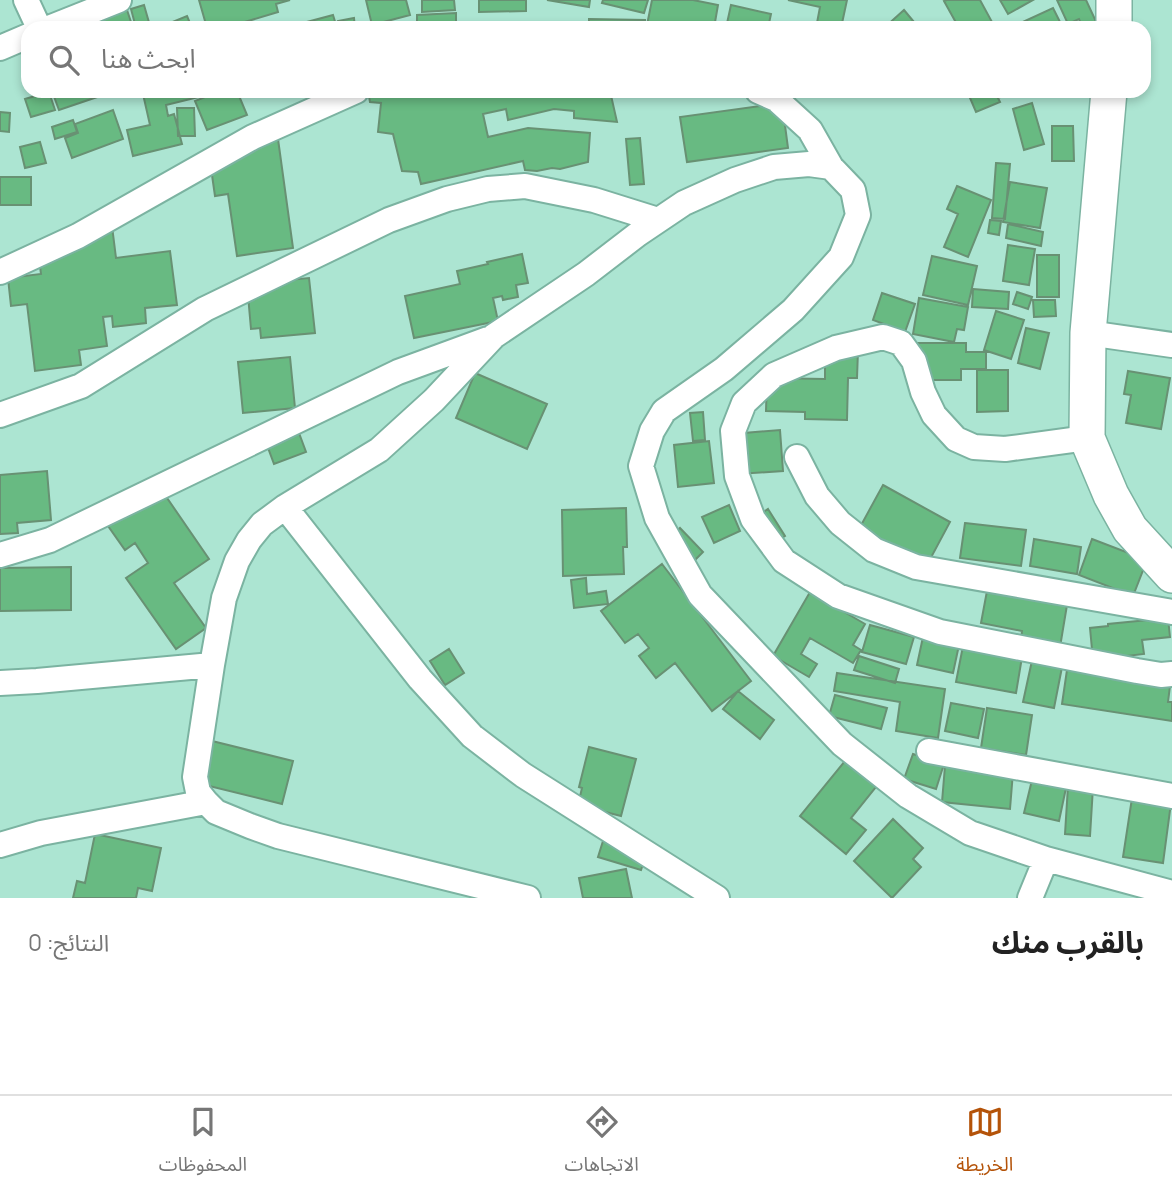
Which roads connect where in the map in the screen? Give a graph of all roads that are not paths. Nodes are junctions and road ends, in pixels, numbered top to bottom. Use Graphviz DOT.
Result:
graph roads {
  1 [pos="26,0"];
  2 [pos="119,0"];
  3 [pos="1114,0"];
  4 [pos="36,21"];
  5 [pos="66,21"];
  6 [pos="1114,21"];
  7 [pos="21,39"];
  8 [pos="0,48"];
  9 [pos="340,98"];
  10 [pos="774,98"];
  11 [pos="1108,98"];
  12 [pos="831,167"];
  13 [pos="658,220"];
  14 [pos="0,272"];
  15 [pos="1088,333"];
  16 [pos="494,336"];
  17 [pos="1172,345"];
  18 [pos="0,415"];
  19 [pos="1087,438"];
  20 [pos="797,457"];
  21 [pos="285,507"];
  22 [pos="0,555"];
  23 [pos="1172,575"];
  24 [pos="1172,612"];
  25 [pos="212,665"];
  26 [pos="1172,674"];
  27 [pos="0,682"];
  28 [pos="929,751"];
  29 [pos="1172,796"];
  30 [pos="206,802"];
  31 [pos="0,845"];
  32 [pos="1046,859"];
  33 [pos="1172,893"];
  34 [pos="528,898"];
  35 [pos="717,898"];
  36 [pos="1030,898"];
  1 -- 4 [label="street"];
  2 -- 5 [label="street"];
  3 -- 6 [label="main road"];
  7 -- 8 [label="street"];
  9 -- 14 [label="street"];
  10 -- 12 [label="street"];
  11 -- 15 [label="main road"];
  12 -- 13 [label="street"];
  12 -- 32 [label="street"];
  13 -- 16 [label="street"];
  13 -- 18 [label="street"];
  15 -- 17 [label="street"];
  15 -- 19 [label="main road"];
  16 -- 21 [label="street"];
  16 -- 22 [label="street"];
  19 -- 23 [label="main road"];
  19 -- 26 [label="street"];
  20 -- 24 [label="street"];
  21 -- 25 [label="street"];
  21 -- 35 [label="street"];
  25 -- 27 [label="street"];
  25 -- 30 [label="street"];
  28 -- 29 [label="street"];
  30 -- 31 [label="street"];
  30 -- 34 [label="street"];
  32 -- 33 [label="street"];
  32 -- 36 [label="street"];
}
